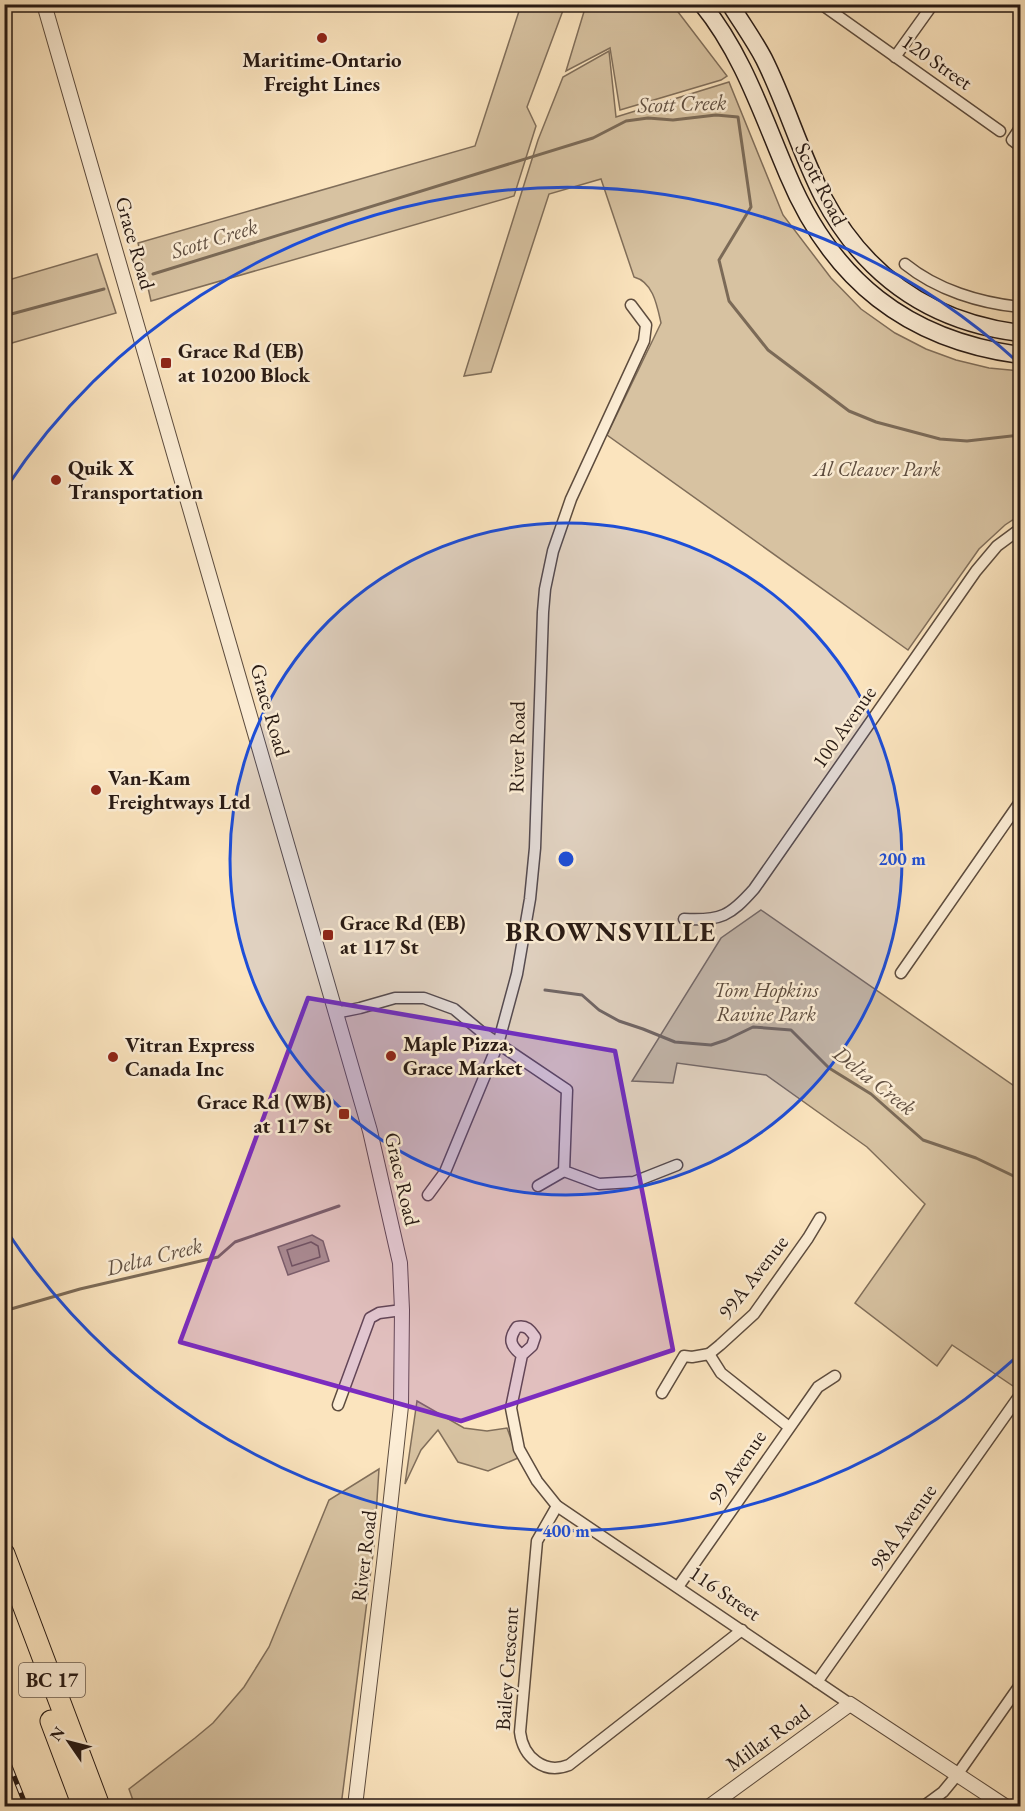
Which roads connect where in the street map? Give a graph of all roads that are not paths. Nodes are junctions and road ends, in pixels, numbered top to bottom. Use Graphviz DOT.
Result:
graph roads {
  1 [pos="44,4"];
  2 [pos="702,4"];
  3 [pos="730,4"];
  4 [pos="821,4"];
  5 [pos="933,4"];
  6 [pos="895,57"];
  7 [pos="1020,128"];
  8 [pos="1000,131"];
  9 [pos="1016,143"];
  10 [pos="904,264"];
  11 [pos="632,304"];
  12 [pos="1020,307"];
  13 [pos="1020,333"];
  14 [pos="1020,355"];
  15 [pos="1020,529"];
  16 [pos="1020,802"];
  17 [pos="684,919"];
  18 [pos="901,973"];
  19 [pos="335,1013"];
  20 [pos="498,1044"];
  21 [pos="677,1165"];
  22 [pos="564,1171"];
  23 [pos="538,1186"];
  24 [pos="428,1195"];
  25 [pos="820,1218"];
  26 [pos="402,1310"];
  27 [pos="709,1354"];
  28 [pos="522,1355"];
  29 [pos="835,1377"];
  30 [pos="662,1393"];
  31 [pos="1020,1395"];
  32 [pos="338,1405"];
  33 [pos="789,1427"];
  34 [pos="557,1506"];
  35 [pos="4,1554"];
  36 [pos="678,1587"];
  37 [pos="4,1597"];
  38 [pos="742,1630"];
  39 [pos="817,1682"];
  40 [pos="1020,1685"];
  41 [pos="850,1704"];
  42 [pos="957,1775"];
  43 [pos="83,1806"];
  44 [pos="99,1806"];
  45 [pos="355,1806"];
  46 [pos="710,1806"];
  47 [pos="924,1806"];
  48 [pos="1005,1806"];
  1 -- 19 [label="street, Grace Road"];
  2 -- 14 [label="main road, Scott Road"];
  3 -- 13 [label="main road, Scott Road"];
  4 -- 6 [label="street, 120 Street"];
  5 -- 6 [label="street"];
  6 -- 8 [label="street, 120 Street"];
  7 -- 9 [label="street"];
  10 -- 12 [label="street"];
  11 -- 20 [label="street, River Road"];
  15 -- 17 [label="street, 100 Avenue"];
  16 -- 18 [label="street"];
  19 -- 20 [label="street"];
  19 -- 26 [label="street, Grace Road"];
  20 -- 22 [label="street"];
  20 -- 24 [label="street, River Road"];
  21 -- 22 [label="street"];
  22 -- 23 [label="street"];
  25 -- 27 [label="street, 99A Avenue"];
  26 -- 32 [label="street"];
  26 -- 45 [label="street, River Road"];
  27 -- 30 [label="street"];
  27 -- 33 [label="street"];
  28 -- 34 [label="street, 116 Street"];
  29 -- 33 [label="street, 99 Avenue"];
  31 -- 39 [label="street, 98A Avenue"];
  33 -- 36 [label="street, 99 Avenue"];
  34 -- 36 [label="street, 116 Street"];
  34 -- 38 [label="street, Bailey Crescent"];
  35 -- 44 [label="highway, BC 17"];
  36 -- 38 [label="street, 116 Street"];
  37 -- 43 [label="highway, BC 17"];
  38 -- 39 [label="street, 116 Street"];
  39 -- 41 [label="street, 116 Street"];
  40 -- 42 [label="street"];
  41 -- 42 [label="street, 116 Street"];
  41 -- 46 [label="street, Millar Road"];
  42 -- 47 [label="street"];
  42 -- 48 [label="street, 116 Street"];
}
